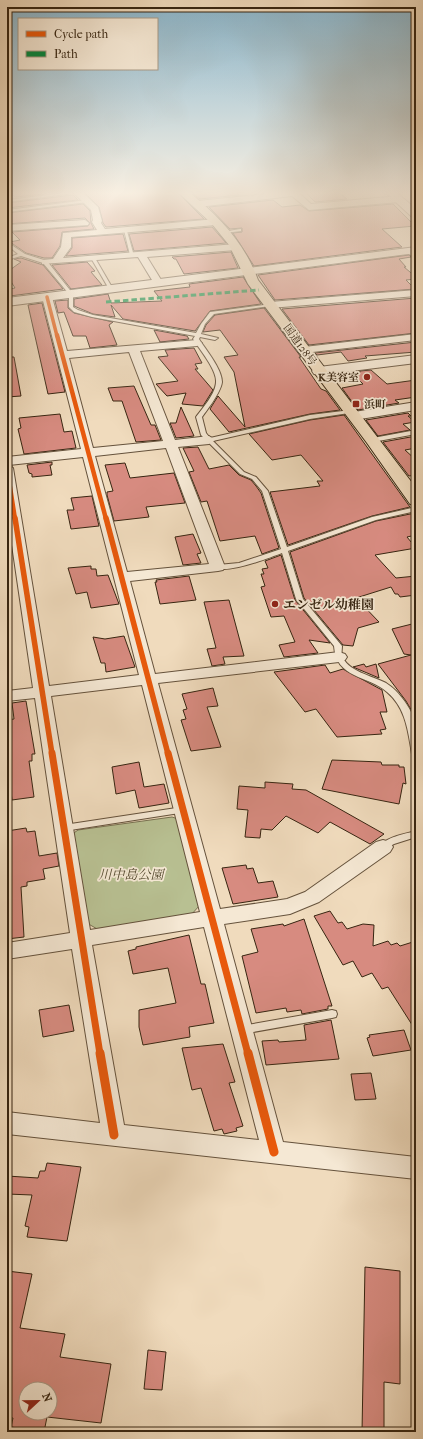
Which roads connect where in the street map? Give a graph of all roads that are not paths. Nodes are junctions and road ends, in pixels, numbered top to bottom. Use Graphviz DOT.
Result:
graph roads {
  1 [pos="40,260"];
  2 [pos="66,260"];
  3 [pos="94,260"];
  4 [pos="141,260"];
  5 [pos="243,260"];
  6 [pos="343,260"];
  7 [pos="56,261"];
  8 [pos="45,262"];
  9 [pos="249,271"];
  10 [pos="158,283"];
  11 [pos="111,289"];
  12 [pos="416,293"];
  13 [pos="71,294"];
  14 [pos="47,297"];
  15 [pos="7,302"];
  16 [pos="270,305"];
  17 [pos="416,337"];
  18 [pos="215,338"];
  19 [pos="197,339"];
  20 [pos="134,350"];
  21 [pos="304,350"];
  22 [pos="64,356"];
  23 [pos="416,359"];
  24 [pos="319,371"];
  25 [pos="416,406"];
  26 [pos="351,413"];
  27 [pos="416,432"];
  28 [pos="209,440"];
  29 [pos="373,440"];
  30 [pos="170,445"];
  31 [pos="89,453"];
  32 [pos="7,461"];
  33 [pos="7,468"];
  34 [pos="416,500"];
  35 [pos="416,509"];
  36 [pos="284,550"];
  37 [pos="218,567"];
  38 [pos="122,577"];
  39 [pos="339,657"];
  40 [pos="149,680"];
  41 [pos="42,693"];
  42 [pos="7,696"];
  43 [pos="416,754"];
  44 [pos="183,810"];
  45 [pos="64,828"];
  46 [pos="416,834"];
  47 [pos="383,846"];
  48 [pos="213,918"];
  49 [pos="80,939"];
  50 [pos="7,951"];
  51 [pos="332,1014"];
  52 [pos="242,1030"];
  53 [pos="7,1123"];
  54 [pos="114,1135"];
  55 [pos="274,1152"];
  56 [pos="416,1168"];
  1 -- 8 [label="lane"];
  2 -- 7 [label="street"];
  3 -- 11 [label="lane"];
  4 -- 10 [label="street"];
  5 -- 9 [label="highway, 国道128号"];
  6 -- 9 [label="street"];
  7 -- 8 [label="street"];
  8 -- 13 [label="lane"];
  9 -- 10 [label="street"];
  9 -- 16 [label="highway, 国道128号"];
  10 -- 11 [label="street"];
  11 -- 13 [label="street"];
  12 -- 16 [label="street"];
  13 -- 14 [label="street"];
  13 -- 19 [label="lane"];
  14 -- 15 [label="street"];
  14 -- 22 [label="street"];
  16 -- 19 [label="lane"];
  16 -- 21 [label="highway, 国道128号"];
  17 -- 21 [label="street"];
  18 -- 19 [label="lane"];
  19 -- 20 [label="street"];
  19 -- 28 [label="lane"];
  20 -- 22 [label="street"];
  20 -- 30 [label="street"];
  21 -- 24 [label="highway, 国道128号"];
  22 -- 31 [label="street"];
  23 -- 24 [label="street"];
  24 -- 26 [label="highway, 国道128号"];
  25 -- 26 [label="street"];
  26 -- 28 [label="lane"];
  26 -- 29 [label="highway, 国道128号"];
  27 -- 29 [label="lane"];
  28 -- 30 [label="street"];
  28 -- 36 [label="lane"];
  29 -- 34 [label="highway, 国道128号"];
  30 -- 31 [label="street"];
  30 -- 37 [label="street"];
  31 -- 32 [label="street"];
  31 -- 38 [label="street"];
  33 -- 41 [label="street"];
  35 -- 36 [label="lane"];
  36 -- 37 [label="lane"];
  36 -- 39 [label="lane"];
  37 -- 38 [label="street"];
  38 -- 40 [label="street"];
  39 -- 40 [label="street"];
  39 -- 43 [label="lane"];
  40 -- 41 [label="street"];
  40 -- 44 [label="street"];
  41 -- 42 [label="street"];
  41 -- 45 [label="street"];
  44 -- 45 [label="lane"];
  44 -- 48 [label="street"];
  45 -- 49 [label="street"];
  46 -- 47 [label="lane"];
  47 -- 48 [label="street"];
  48 -- 49 [label="street"];
  48 -- 52 [label="street"];
  49 -- 50 [label="street"];
  49 -- 54 [label="street"];
  51 -- 52 [label="lane"];
  52 -- 55 [label="street"];
  53 -- 54 [label="street"];
  54 -- 55 [label="street"];
  55 -- 56 [label="street"];
}
